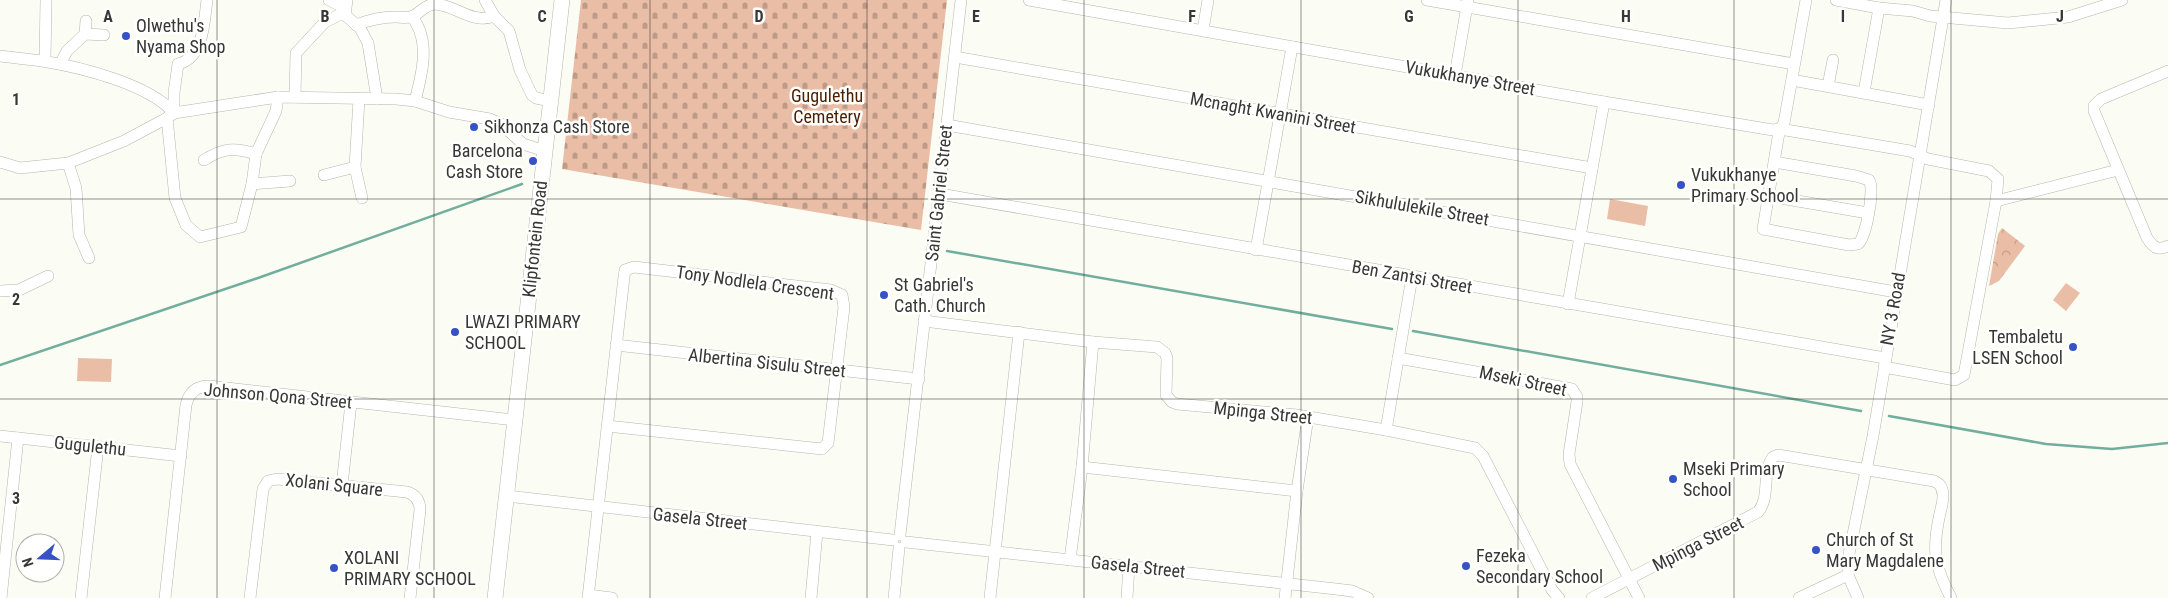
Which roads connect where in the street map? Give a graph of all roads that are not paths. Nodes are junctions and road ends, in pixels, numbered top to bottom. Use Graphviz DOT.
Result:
graph roads {
  1 [pos="46,0"];
  2 [pos="207,0"];
  3 [pos="329,0"];
  4 [pos="485,0"];
  5 [pos="562,0"];
  6 [pos="961,0"];
  7 [pos="1029,0"];
  8 [pos="1208,0"];
  9 [pos="1428,0"];
  10 [pos="1806,0"];
  11 [pos="1836,0"];
  12 [pos="1946,0"];
  13 [pos="2122,0"];
  14 [pos="1468,3"];
  15 [pos="345,7"];
  16 [pos="1879,8"];
  17 [pos="494,16"];
  18 [pos="412,17"];
  19 [pos="1944,17"];
  20 [pos="86,21"];
  21 [pos="356,25"];
  22 [pos="1203,30"];
  23 [pos="85,34"];
  24 [pos="104,34"];
  25 [pos="1292,47"];
  26 [pos="0,56"];
  27 [pos="954,57"];
  28 [pos="1833,60"];
  29 [pos="45,61"];
  30 [pos="60,64"];
  31 [pos="1794,64"];
  32 [pos="2168,71"];
  33 [pos="1456,75"];
  34 [pos="1792,80"];
  35 [pos="1828,86"];
  36 [pos="1864,92"];
  37 [pos="295,97"];
  38 [pos="278,98"];
  39 [pos="359,98"];
  40 [pos="377,99"];
  41 [pos="415,101"];
  42 [pos="551,101"];
  43 [pos="1604,102"];
  44 [pos="1929,104"];
  45 [pos="1279,113"];
  46 [pos="171,115"];
  47 [pos="947,125"];
  48 [pos="1780,129"];
  49 [pos="545,151"];
  50 [pos="256,154"];
  51 [pos="1920,154"];
  52 [pos="204,160"];
  53 [pos="0,162"];
  54 [pos="1774,162"];
  55 [pos="68,163"];
  56 [pos="355,168"];
  57 [pos="1592,168"];
  58 [pos="2118,170"];
  59 [pos="324,176"];
  60 [pos="290,181"];
  61 [pos="1268,181"];
  62 [pos="252,184"];
  63 [pos="940,194"];
  64 [pos="1769,196"];
  65 [pos="362,198"];
  66 [pos="1996,202"];
  67 [pos="1868,213"];
  68 [pos="1580,236"];
  69 [pos="2165,247"];
  70 [pos="1256,250"];
  71 [pos="89,258"];
  72 [pos="48,276"];
  73 [pos="1412,277"];
  74 [pos="1896,292"];
  75 [pos="1,294"];
  76 [pos="1568,304"];
  77 [pos="924,321"];
  78 [pos="1019,332"];
  79 [pos="1093,342"];
  80 [pos="616,345"];
  81 [pos="1398,358"];
  82 [pos="1884,363"];
  83 [pos="836,370"];
  84 [pos="919,379"];
  85 [pos="351,403"];
  86 [pos="1308,417"];
  87 [pos="514,420"];
  88 [pos="607,426"];
  89 [pos="1386,430"];
  90 [pos="0,436"];
  91 [pos="18,438"];
  92 [pos="98,447"];
  93 [pos="180,456"];
  94 [pos="1082,467"];
  95 [pos="1866,470"];
  96 [pos="342,485"];
  97 [pos="1297,491"];
  98 [pos="506,496"];
  99 [pos="598,507"];
  100 [pos="5,520"];
  101 [pos="817,532"];
  102 [pos="900,541"];
  103 [pos="994,552"];
  104 [pos="1070,560"];
  105 [pos="1129,566"];
  106 [pos="1848,575"];
  107 [pos="1629,579"];
  108 [pos="1287,584"];
  109 [pos="588,597"];
  110 [pos="1,598"];
  111 [pos="81,598"];
  112 [pos="165,598"];
  113 [pos="250,598"];
  114 [pos="410,598"];
  115 [pos="495,598"];
  116 [pos="612,598"];
  117 [pos="811,598"];
  118 [pos="894,598"];
  119 [pos="990,598"];
  120 [pos="1127,598"];
  121 [pos="1285,598"];
  122 [pos="1368,598"];
  123 [pos="1559,598"];
  124 [pos="1592,598"];
  125 [pos="1639,598"];
  126 [pos="1800,598"];
  127 [pos="1858,598"];
  128 [pos="1951,598"];
  1 -- 29 [label="street"];
  2 -- 46 [label="street"];
  3 -- 15 [label="street"];
  4 -- 17 [label="street"];
  5 -- 42 [label="main road, Klipfontein Road"];
  6 -- 27 [label="street, Saint Gabriel Street"];
  7 -- 22 [label="street, Vukukhanye Street"];
  8 -- 22 [label="street"];
  9 -- 14 [label="street"];
  10 -- 31 [label="street"];
  11 -- 16 [label="street"];
  12 -- 19 [label="street, NY 3 Road"];
  13 -- 19 [label="street"];
  14 -- 31 [label="street"];
  14 -- 33 [label="street"];
  15 -- 21 [label="street"];
  15 -- 37 [label="street"];
  16 -- 19 [label="street"];
  16 -- 36 [label="street"];
  17 -- 18 [label="street"];
  17 -- 42 [label="street"];
  18 -- 21 [label="street"];
  18 -- 41 [label="street"];
  19 -- 44 [label="street, NY 3 Road"];
  20 -- 23 [label="street"];
  21 -- 40 [label="street"];
  22 -- 25 [label="street, Vukukhanye Street"];
  23 -- 24 [label="street"];
  23 -- 30 [label="street"];
  25 -- 33 [label="street, Vukukhanye Street"];
  25 -- 45 [label="street"];
  26 -- 29 [label="street"];
  27 -- 45 [label="street, Mcnaght Kwanini Street"];
  27 -- 47 [label="street, Saint Gabriel Street"];
  28 -- 35 [label="street"];
  29 -- 30 [label="street"];
  30 -- 46 [label="street"];
  31 -- 34 [label="street"];
  32 -- 58 [label="street"];
  33 -- 43 [label="street, Vukukhanye Street"];
  34 -- 35 [label="street"];
  34 -- 48 [label="street"];
  35 -- 36 [label="street"];
  36 -- 44 [label="street"];
  37 -- 38 [label="street"];
  37 -- 39 [label="street"];
  38 -- 46 [label="street"];
  38 -- 50 [label="street"];
  39 -- 40 [label="street"];
  39 -- 56 [label="street"];
  40 -- 41 [label="street"];
  41 -- 49 [label="street"];
  42 -- 49 [label="main road, Klipfontein Road"];
  43 -- 48 [label="street, Vukukhanye Street"];
  43 -- 57 [label="street"];
  44 -- 51 [label="street, NY 3 Road"];
  45 -- 57 [label="street, Mcnaght Kwanini Street"];
  45 -- 61 [label="street"];
  46 -- 55 [label="street"];
  46 -- 62 [label="street"];
  47 -- 61 [label="street, Sikhululekile Street"];
  47 -- 63 [label="street, Saint Gabriel Street"];
  48 -- 51 [label="street, Vukukhanye Street"];
  48 -- 54 [label="street"];
  49 -- 87 [label="main road, Klipfontein Road"];
  50 -- 52 [label="street"];
  50 -- 62 [label="street"];
  51 -- 66 [label="street, Vukukhanye Street"];
  51 -- 74 [label="street, NY 3 Road"];
  53 -- 55 [label="street"];
  54 -- 64 [label="street"];
  54 -- 67 [label="street"];
  55 -- 71 [label="street"];
  56 -- 59 [label="street"];
  56 -- 65 [label="street"];
  57 -- 68 [label="street"];
  58 -- 66 [label="street"];
  58 -- 69 [label="street"];
  60 -- 62 [label="street"];
  61 -- 68 [label="street, Sikhululekile Street"];
  61 -- 70 [label="street"];
  63 -- 70 [label="street, Ben Zantsi Street"];
  63 -- 77 [label="street, Saint Gabriel Street"];
  64 -- 67 [label="street"];
  64 -- 67 [label="street"];
  66 -- 82 [label="street, Ben Zantsi Street"];
  68 -- 74 [label="street, Sikhululekile Street"];
  68 -- 76 [label="street"];
  70 -- 73 [label="street, Ben Zantsi Street"];
  72 -- 75 [label="street"];
  73 -- 76 [label="street, Ben Zantsi Street"];
  73 -- 81 [label="street"];
  74 -- 82 [label="street, NY 3 Road"];
  76 -- 82 [label="street, Ben Zantsi Street"];
  77 -- 78 [label="street, Mpinga Street"];
  77 -- 84 [label="street, Saint Gabriel Street"];
  78 -- 79 [label="street, Mpinga Street"];
  78 -- 103 [label="street"];
  79 -- 86 [label="street, Mpinga Street"];
  79 -- 94 [label="street"];
  80 -- 83 [label="street, Albertina Sisulu Street"];
  80 -- 83 [label="street, Tony Nodlela Crescent"];
  80 -- 88 [label="street"];
  81 -- 89 [label="street"];
  81 -- 107 [label="street, Mseki Street"];
  82 -- 95 [label="street, NY 3 Road"];
  83 -- 84 [label="street, Albertina Sisulu Street"];
  83 -- 88 [label="street, Tony Nodlela Crescent"];
  84 -- 102 [label="street, Saint Gabriel Street"];
  85 -- 87 [label="street, Johnson Qona Street"];
  85 -- 93 [label="street, Johnson Qona Street"];
  85 -- 96 [label="street"];
  86 -- 89 [label="street, Mpinga Street"];
  86 -- 97 [label="street"];
  87 -- 98 [label="main road, Klipfontein Road"];
  88 -- 99 [label="street"];
  89 -- 123 [label="street, Mpinga Street"];
  90 -- 91 [label="street, Gugulethu"];
  91 -- 92 [label="street, Gugulethu"];
  91 -- 100 [label="street"];
  92 -- 93 [label="street, Gugulethu"];
  92 -- 111 [label="street"];
  93 -- 112 [label="street, Johnson Qona Street"];
  94 -- 97 [label="street"];
  94 -- 104 [label="street"];
  95 -- 106 [label="street, NY 3 Road"];
  95 -- 107 [label="street, Mpinga Street"];
  95 -- 128 [label="street, Mpinga Street"];
  96 -- 113 [label="street, Xolani Square"];
  96 -- 114 [label="street, Xolani Square"];
  97 -- 108 [label="street"];
  98 -- 99 [label="street, Gasela Street"];
  98 -- 115 [label="main road, Klipfontein Road"];
  99 -- 101 [label="street, Gasela Street"];
  99 -- 109 [label="street"];
  100 -- 110 [label="street"];
  101 -- 102 [label="street, Gasela Street"];
  101 -- 117 [label="street"];
  102 -- 103 [label="street, Gasela Street"];
  102 -- 118 [label="street, Saint Gabriel Street"];
  103 -- 104 [label="street, Gasela Street"];
  103 -- 119 [label="street"];
  104 -- 105 [label="street, Gasela Street"];
  105 -- 108 [label="street, Gasela Street"];
  105 -- 120 [label="street"];
  106 -- 126 [label="street"];
  106 -- 127 [label="street, NY 3 Road"];
  107 -- 124 [label="street, Mpinga Street"];
  107 -- 125 [label="street, Mseki Street"];
  108 -- 121 [label="street"];
  108 -- 122 [label="street, Gasela Street"];
  109 -- 116 [label="street"];
}
